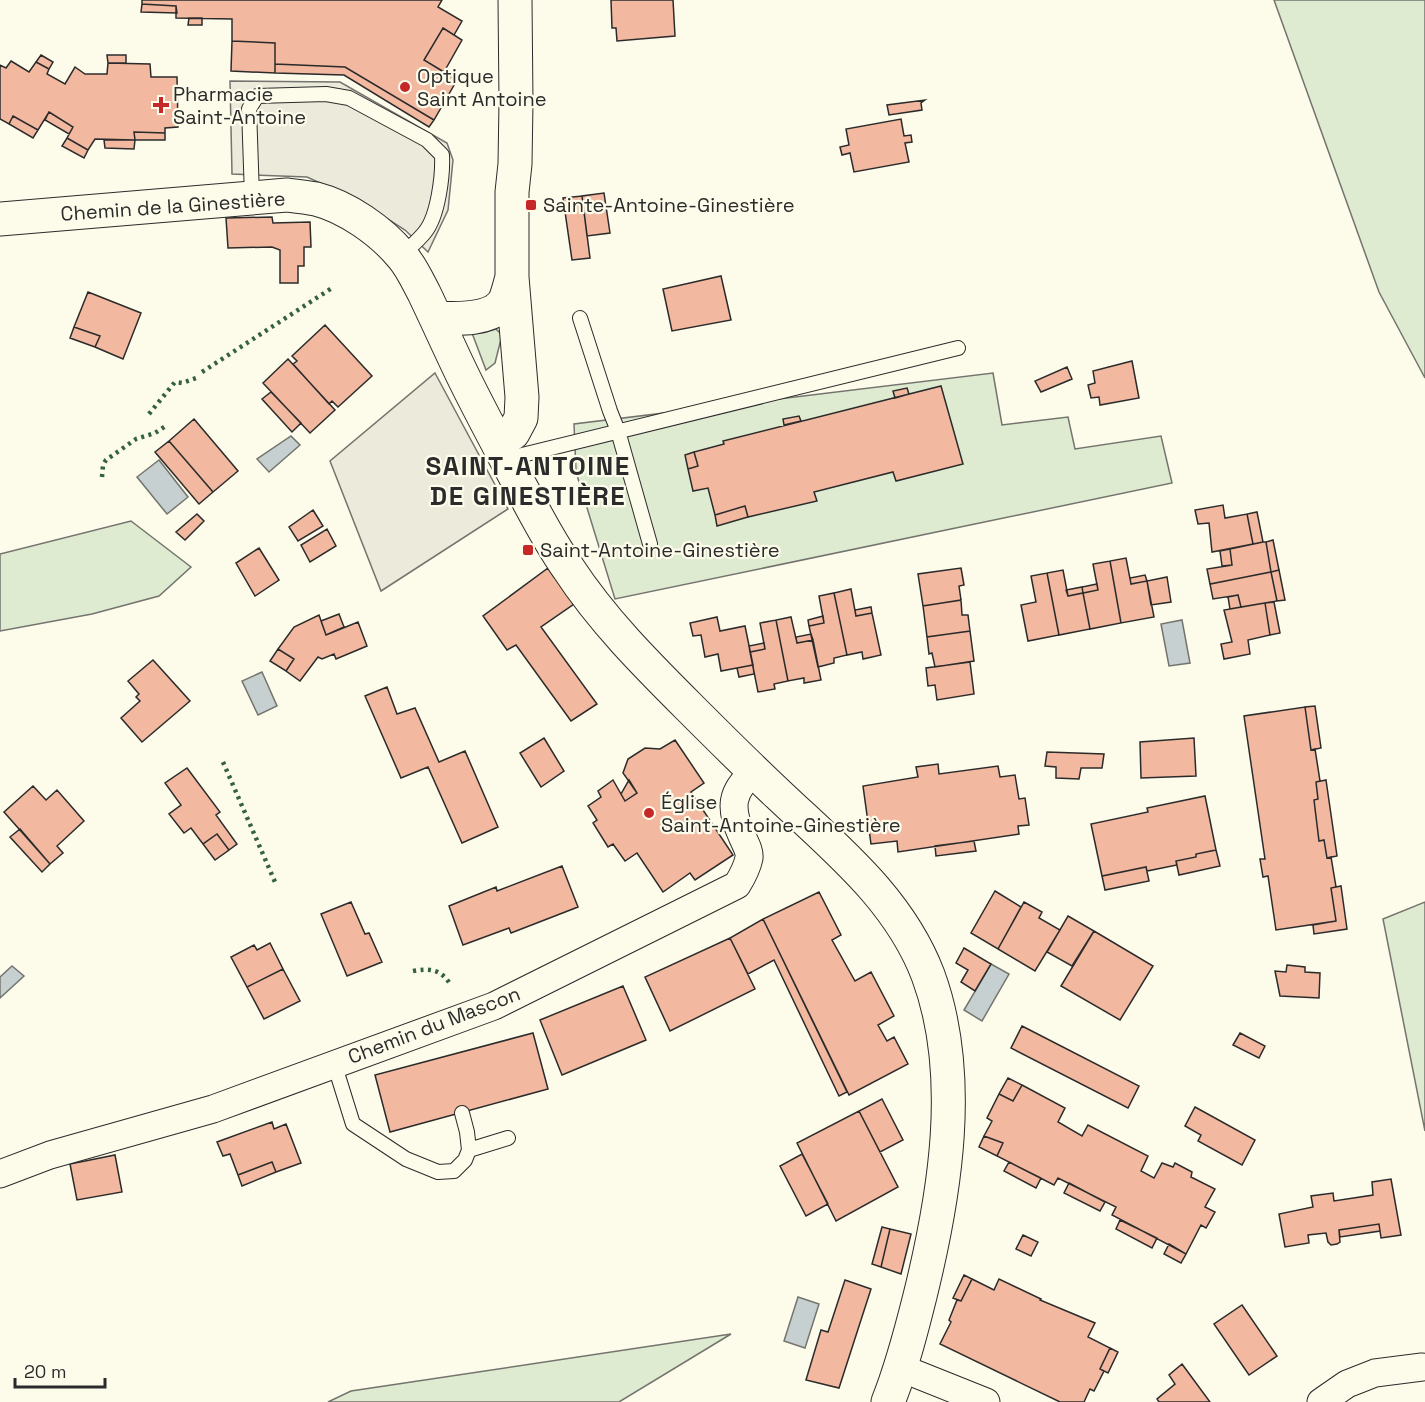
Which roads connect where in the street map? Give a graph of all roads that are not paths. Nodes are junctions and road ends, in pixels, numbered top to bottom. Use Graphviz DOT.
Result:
graph roads {
  1 [pos="515,0"];
  2 [pos="252,196"];
  3 [pos="0,219"];
  4 [pos="402,255"];
  5 [pos="512,277"];
  6 [pos="436,318"];
  7 [pos="580,318"];
  8 [pos="516,336"];
  9 [pos="958,348"];
  10 [pos="475,399"];
  11 [pos="618,431"];
  12 [pos="502,451"];
  13 [pos="650,544"];
  14 [pos="754,771"];
  15 [pos="334,1064"];
  16 [pos="462,1113"];
  17 [pos="508,1138"];
  18 [pos="469,1150"];
  19 [pos="0,1174"];
  20 [pos="1422,1367"];
  21 [pos="901,1368"];
  22 [pos="1329,1401"];
  23 [pos="888,1402"];
  24 [pos="986,1402"];
  1 -- 5 [label="street"];
  2 -- 3 [label="street, Chemin de la Ginestière"];
  2 -- 4 [label="street, Chemin de la Ginestière"];
  2 -- 4 [label="lane"];
  4 -- 6 [label="street, Chemin de la Ginestière"];
  5 -- 6 [label="street"];
  5 -- 8 [label="street"];
  6 -- 10 [label="street, Chemin de la Ginestière"];
  7 -- 11 [label="lane"];
  8 -- 10 [label="street"];
  8 -- 12 [label="street"];
  9 -- 11 [label="lane"];
  10 -- 12 [label="street, Chemin de la Ginestière"];
  11 -- 12 [label="lane"];
  11 -- 13 [label="lane"];
  12 -- 14 [label="street, Chemin de la Ginestière"];
  14 -- 15 [label="street, Chemin du Mascon"];
  14 -- 21 [label="street, Chemin de la Ginestière"];
  15 -- 18 [label="lane"];
  15 -- 19 [label="street, Chemin du Mascon"];
  16 -- 18 [label="lane"];
  17 -- 18 [label="lane"];
  20 -- 22 [label="street"];
  21 -- 23 [label="street, Chemin de la Ginestière"];
  21 -- 24 [label="street"];
}
